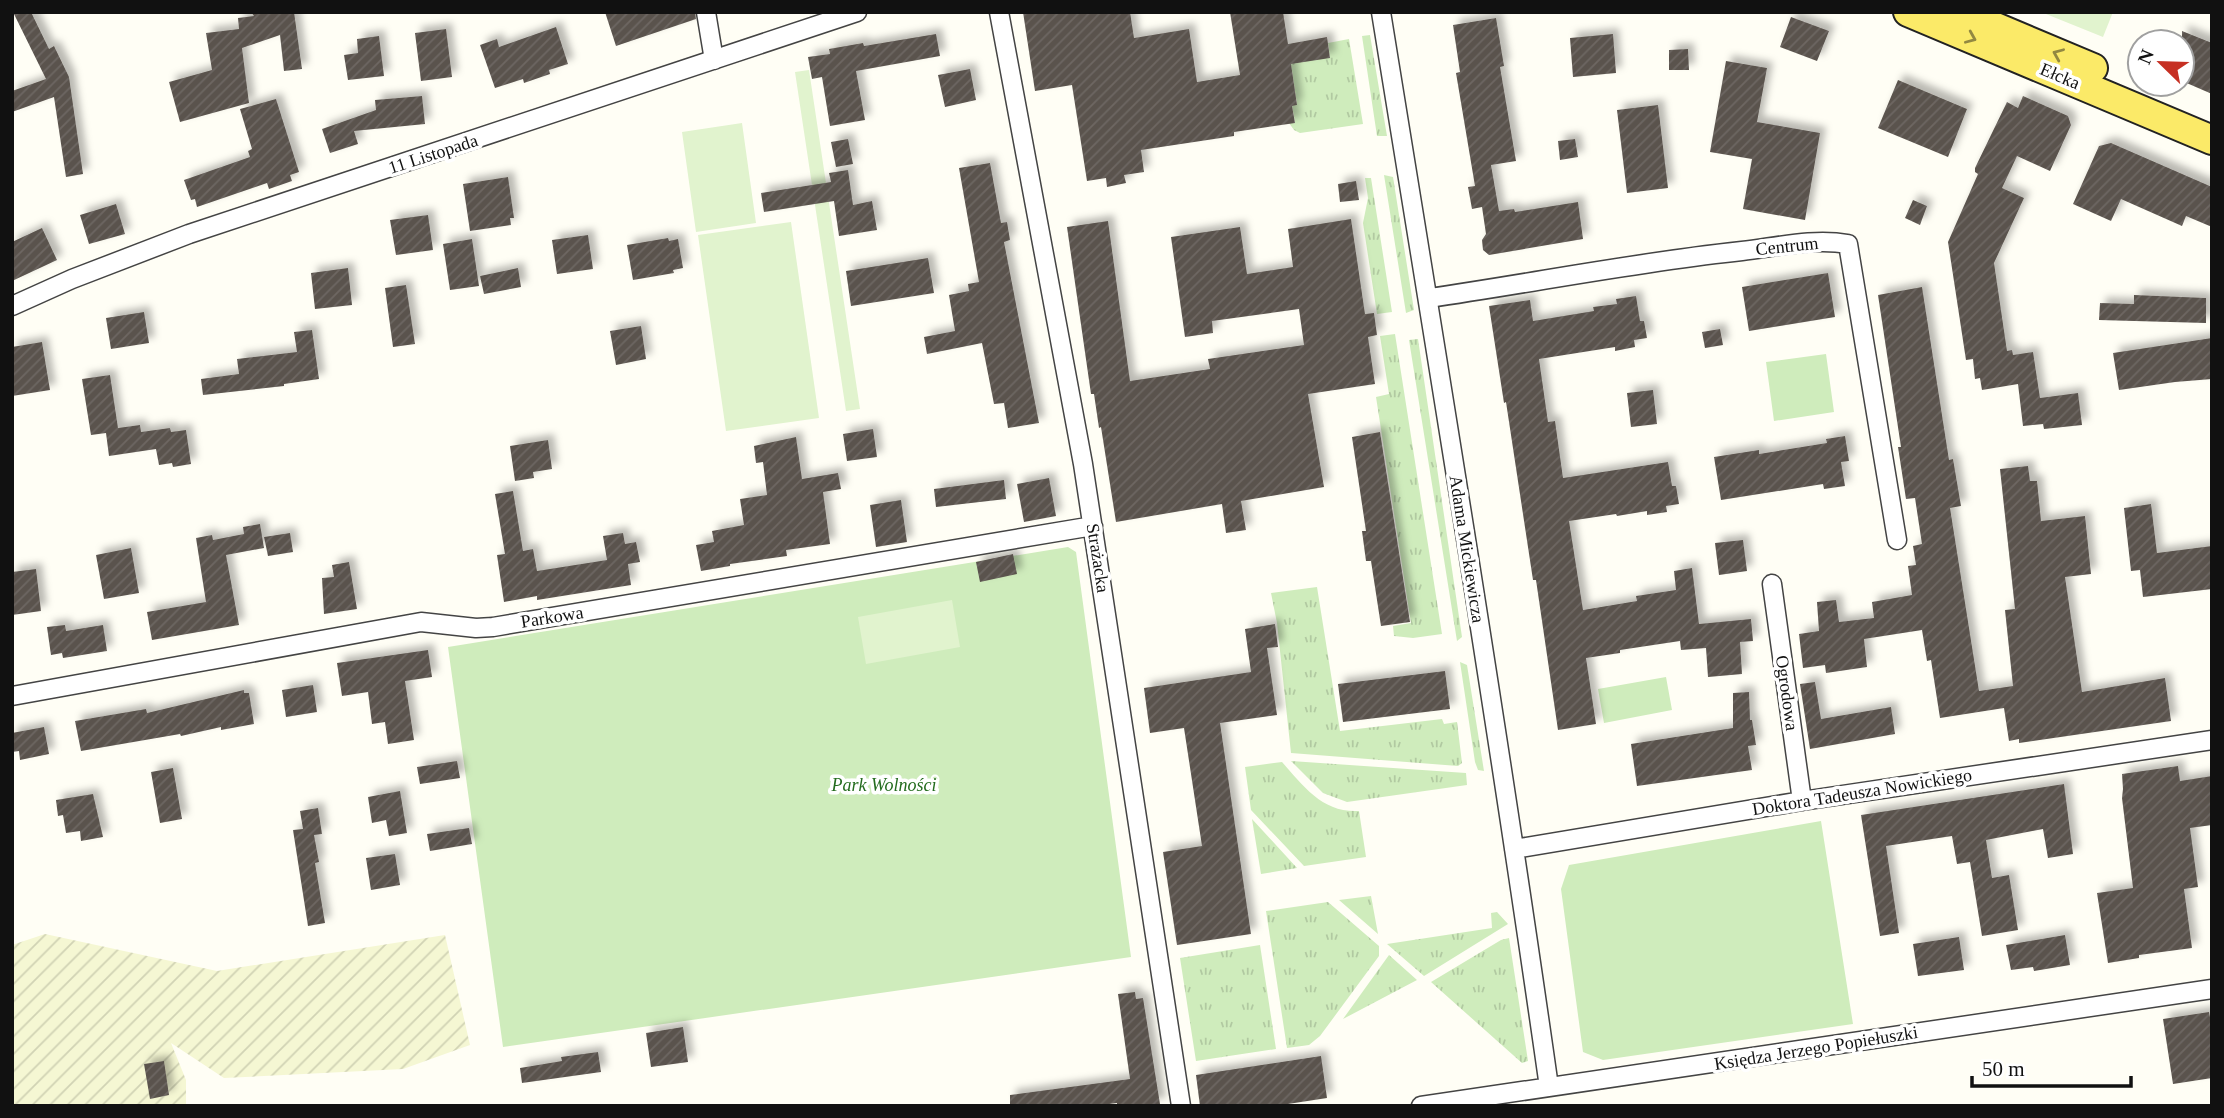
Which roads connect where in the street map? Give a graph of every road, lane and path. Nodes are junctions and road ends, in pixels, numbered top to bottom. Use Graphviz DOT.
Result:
graph roads {
  1 [pos="706,12"];
  2 [pos="857,12"];
  3 [pos="999,12"];
  4 [pos="1381,12"];
  5 [pos="1908,12"];
  6 [pos="1960,12"];
  7 [pos="714,61"];
  8 [pos="2212,124"];
  9 [pos="2212,140"];
  10 [pos="1429,299"];
  11 [pos="12,306"];
  12 [pos="1093,526"];
  13 [pos="1897,540"];
  14 [pos="1772,584"];
  15 [pos="12,696"];
  16 [pos="2212,740"];
  17 [pos="1801,801"];
  18 [pos="1514,849"];
  19 [pos="2212,989"];
  20 [pos="1549,1087"];
  21 [pos="1181,1106"];
  22 [pos="1420,1106"];
  1 -- 7 [label="street"];
  2 -- 7 [label="street, 11 Listopada"];
  3 -- 12 [label="street, Strażacka"];
  4 -- 10 [label="street, Adama Mickiewicza"];
  5 -- 9 [label="main road, Ełcka, one-way"];
  8 -- 6 [label="main road, Ełcka, one-way"];
  7 -- 11 [label="street, 11 Listopada"];
  10 -- 13 [label="street, Centrum"];
  10 -- 18 [label="street, Adama Mickiewicza"];
  12 -- 15 [label="street, Parkowa"];
  12 -- 21 [label="street, Strażacka"];
  14 -- 17 [label="street, Ogrodowa"];
  16 -- 17 [label="street, Doktora Tadeusza Nowickiego"];
  17 -- 18 [label="street, Doktora Tadeusza Nowickiego"];
  18 -- 20 [label="street, Adama Mickiewicza"];
  19 -- 20 [label="street, Księdza Jerzego Popiełuszki"];
  20 -- 22 [label="street, Księdza Jerzego Popiełuszki"];
}
